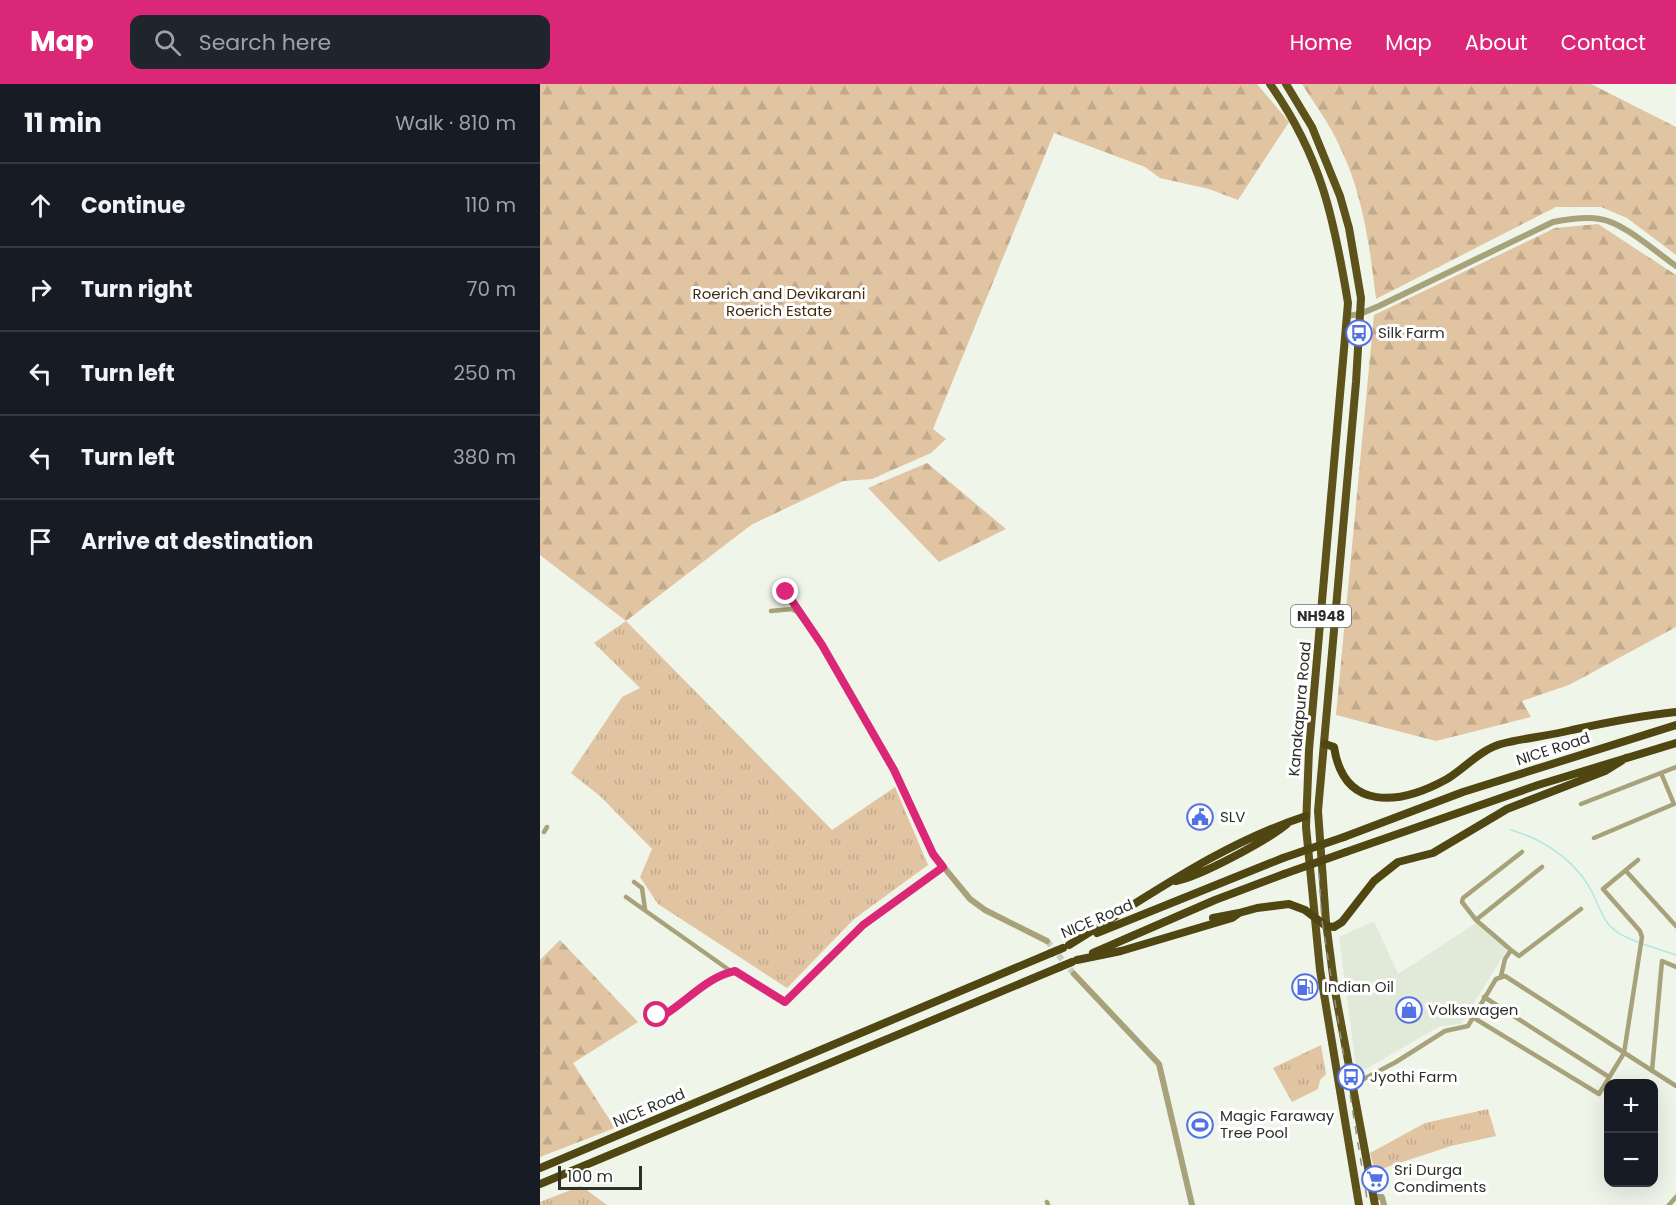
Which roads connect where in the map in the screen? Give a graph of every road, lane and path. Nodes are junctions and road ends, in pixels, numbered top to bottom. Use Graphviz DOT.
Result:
graph roads {
  1 [pos="1270,84"];
  2 [pos="1286,84"];
  3 [pos="1676,266"];
  4 [pos="1360,314"];
  5 [pos="1347,316"];
  6 [pos="786,592"];
  7 [pos="771,611"];
  8 [pos="797,612"];
  9 [pos="822,645"];
  10 [pos="1316,674"];
  11 [pos="1330,674"];
  12 [pos="1676,712"];
  13 [pos="1676,724"];
  14 [pos="1676,743"];
  15 [pos="1324,744"];
  16 [pos="1626,758"];
  17 [pos="1676,767"];
  18 [pos="1661,773"];
  19 [pos="1581,804"];
  20 [pos="1306,816"];
  21 [pos="1594,838"];
  22 [pos="1522,852"];
  23 [pos="1638,860"];
  24 [pos="943,867"];
  25 [pos="1542,867"];
  26 [pos="1626,871"];
  27 [pos="634,882"];
  28 [pos="626,897"];
  29 [pos="645,909"];
  30 [pos="1581,909"];
  31 [pos="1314,917"];
  32 [pos="1476,920"];
  33 [pos="1676,926"];
  34 [pos="1326,927"];
  35 [pos="1047,941"];
  36 [pos="1066,947"];
  37 [pos="1511,950"];
  38 [pos="1074,961"];
  39 [pos="1676,968"];
  40 [pos="732,972"];
  41 [pos="1074,974"];
  42 [pos="1501,976"];
  43 [pos="1484,997"];
  44 [pos="657,1015"];
  45 [pos="1474,1018"];
  46 [pos="1624,1053"];
  47 [pos="1652,1071"];
  48 [pos="1609,1077"];
  49 [pos="1352,1083"];
  50 [pos="1676,1086"];
  51 [pos="1339,1087"];
  52 [pos="540,1167"];
  53 [pos="540,1184"];
  54 [pos="1676,1197"];
  55 [pos="1374,1201"];
  56 [pos="1192,1205"];
  57 [pos="1359,1205"];
  58 [pos="1384,1205"];
  59 [pos="1669,1205"];
  1 -- 5 [label="highway, Kanakapura Road / NH948"];
  2 -- 4 [label="highway, Kanakapura Road / NH948"];
  3 -- 4 [label="street"];
  4 -- 5 [label="street"];
  4 -- 11 [label="highway, Kanakapura Road / NH948"];
  5 -- 10 [label="highway, Kanakapura Road / NH948"];
  6 -- 8 [label="street"];
  7 -- 8 [label="street"];
  8 -- 9 [label="street"];
  9 -- 24 [label="street"];
  10 -- 11 [label="highway"];
  10 -- 20 [label="highway, Kanakapura Road / NH948"];
  11 -- 15 [label="highway, Kanakapura Road / NH948"];
  12 -- 15 [label="highway"];
  13 -- 36 [label="highway, NICE Road, bridge"];
  14 -- 16 [label="highway, NICE Road"];
  15 -- 34 [label="highway, Kanakapura Road / NH948"];
  16 -- 34 [label="highway"];
  16 -- 38 [label="highway, NICE Road, bridge"];
  17 -- 18 [label="street"];
  18 -- 19 [label="street"];
  18 -- 21 [label="street"];
  20 -- 31 [label="highway, Kanakapura Road / NH948"];
  20 -- 36 [label="highway"];
  22 -- 32 [label="street"];
  23 -- 26 [label="street"];
  24 -- 35 [label="street"];
  24 -- 40 [label="street"];
  25 -- 32 [label="street"];
  26 -- 33 [label="street"];
  26 -- 46 [label="street"];
  27 -- 29 [label="street"];
  28 -- 29 [label="street"];
  29 -- 40 [label="street"];
  30 -- 37 [label="street"];
  31 -- 34 [label="highway"];
  31 -- 38 [label="highway"];
  31 -- 51 [label="highway, Kanakapura Road"];
  32 -- 37 [label="street"];
  34 -- 49 [label="highway, Kanakapura Road / NH948"];
  36 -- 52 [label="highway, NICE Road, bridge"];
  37 -- 42 [label="street"];
  38 -- 53 [label="highway, NICE Road, bridge"];
  39 -- 47 [label="street"];
  40 -- 44 [label="street"];
  41 -- 56 [label="street"];
  42 -- 43 [label="street"];
  42 -- 46 [label="street"];
  43 -- 45 [label="street"];
  43 -- 48 [label="street"];
  45 -- 48 [label="street"];
  45 -- 49 [label="street"];
  46 -- 47 [label="street"];
  46 -- 48 [label="street"];
  47 -- 50 [label="street"];
  49 -- 51 [label="street"];
  49 -- 55 [label="highway, Kanakapura Road"];
  51 -- 57 [label="highway, Kanakapura Road"];
  54 -- 59 [label="street"];
  55 -- 58 [label="street, Kanakapura Road"];
}
